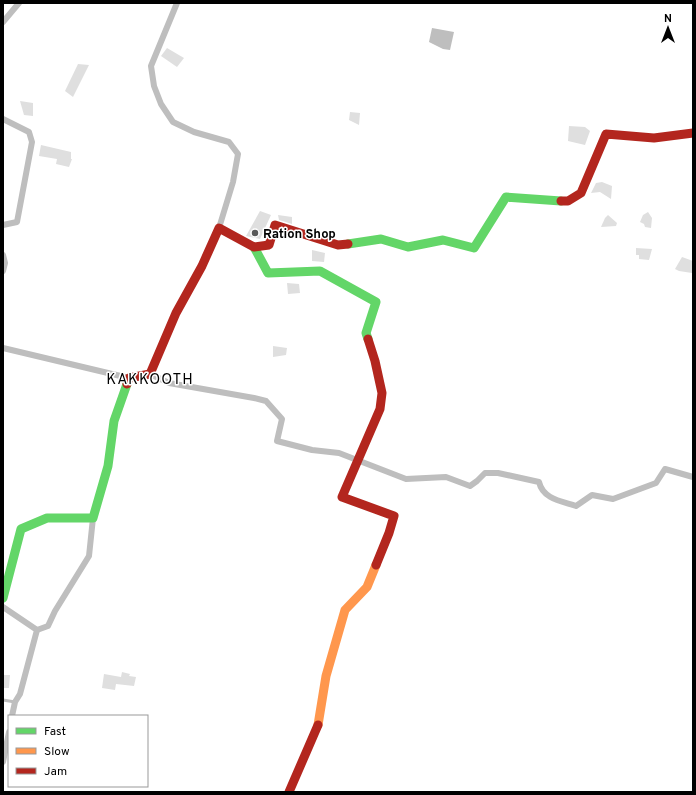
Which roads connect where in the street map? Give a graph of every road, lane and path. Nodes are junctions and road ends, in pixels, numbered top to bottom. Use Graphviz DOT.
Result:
graph roads {
  1 [pos="19,3"];
  2 [pos="177,3"];
  3 [pos="3,22"];
  4 [pos="3,120"];
  5 [pos="693,133"];
  6 [pos="3,225"];
  7 [pos="219,228"];
  8 [pos="254,247"];
  9 [pos="3,256"];
  10 [pos="3,271"];
  11 [pos="3,348"];
  12 [pos="150,374"];
  13 [pos="129,378"];
  14 [pos="358,460"];
  15 [pos="693,477"];
  16 [pos="93,518"];
  17 [pos="3,598"];
  18 [pos="3,606"];
  19 [pos="37,630"];
  20 [pos="3,700"];
  21 [pos="15,702"];
  22 [pos="12,715"];
  23 [pos="8,737"];
  24 [pos="3,762"];
  25 [pos="289,792"];
  1 -- 3 [label="street"];
  2 -- 7 [label="street"];
  4 -- 6 [label="street"];
  5 -- 8 [label="street"];
  7 -- 8 [label="street"];
  7 -- 12 [label="street"];
  8 -- 14 [label="street"];
  9 -- 10 [label="street"];
  11 -- 13 [label="street"];
  12 -- 13 [label="street"];
  12 -- 14 [label="street"];
  13 -- 16 [label="street"];
  14 -- 15 [label="street"];
  14 -- 25 [label="street"];
  16 -- 17 [label="street"];
  16 -- 19 [label="street"];
  18 -- 19 [label="street"];
  19 -- 21 [label="street"];
  20 -- 21 [label="lane"];
  21 -- 22 [label="street"];
  23 -- 24 [label="street"];
}
